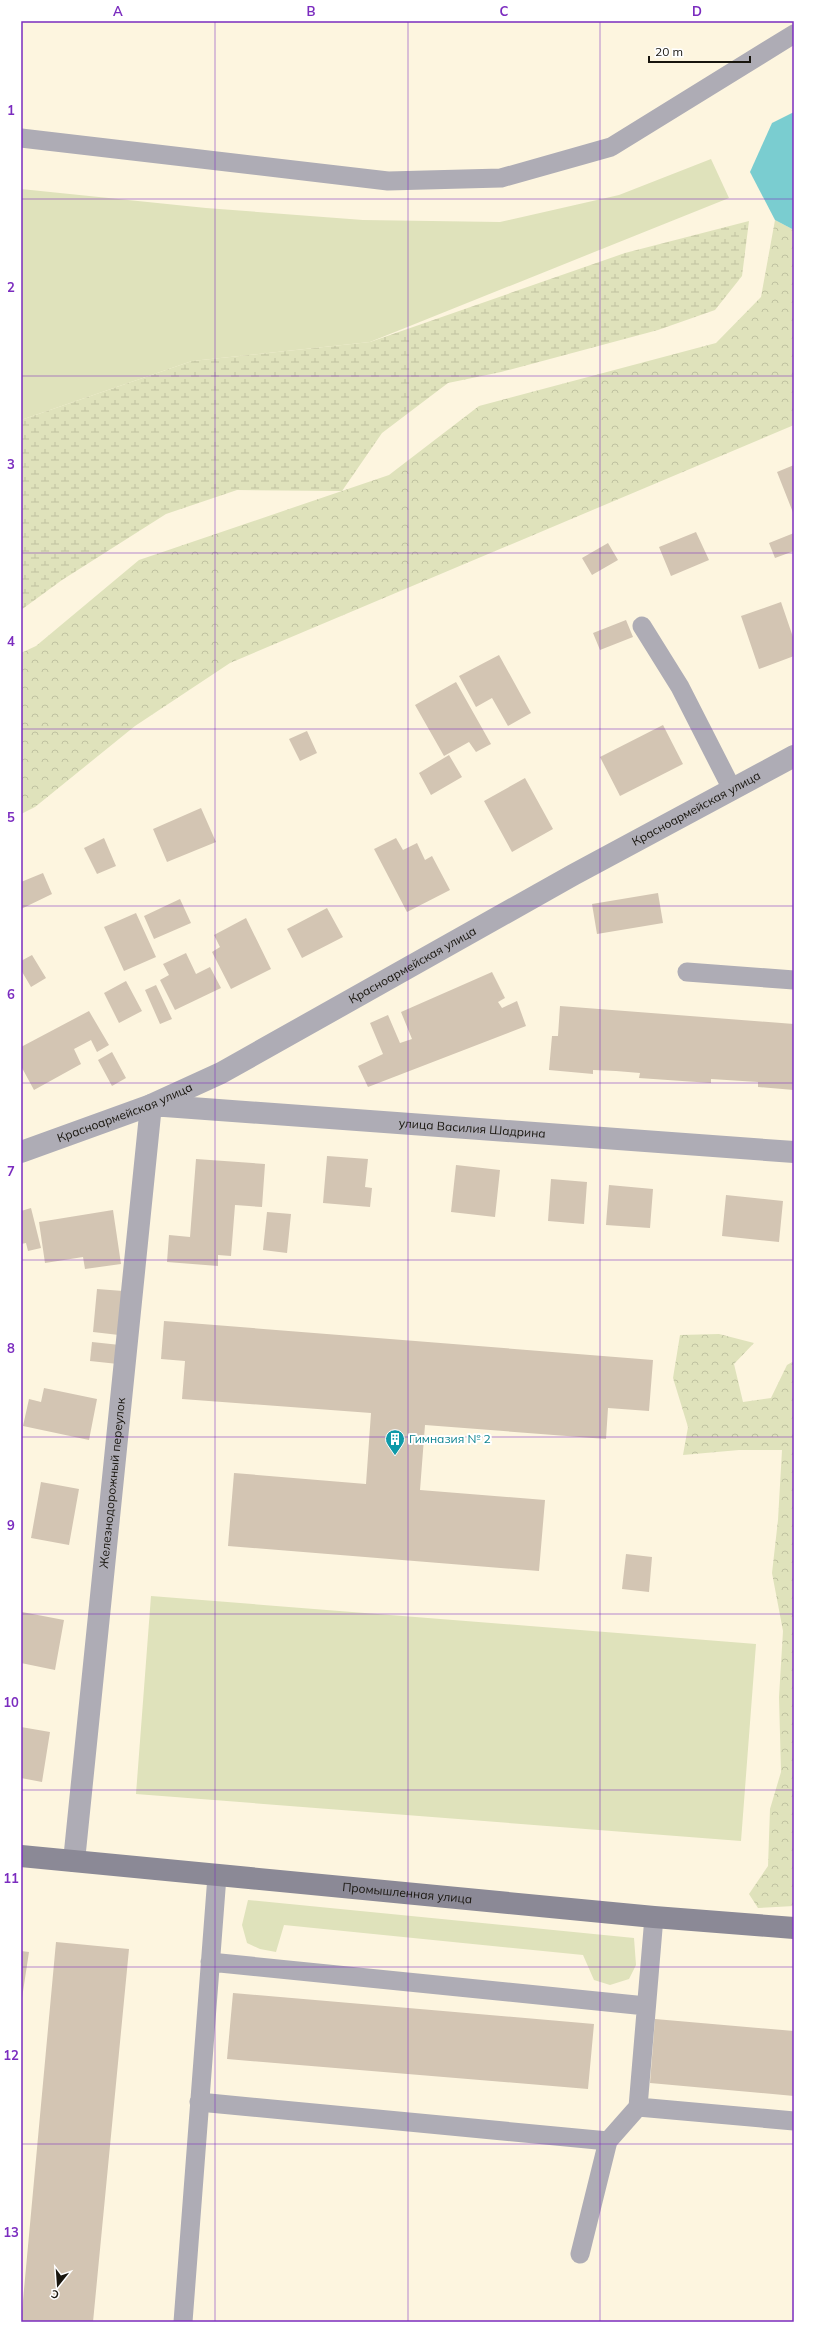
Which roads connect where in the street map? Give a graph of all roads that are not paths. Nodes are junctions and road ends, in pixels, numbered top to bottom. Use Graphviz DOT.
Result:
graph roads {
  1 [pos="794,34"];
  2 [pos="21,138"];
  3 [pos="642,626"];
  4 [pos="794,756"];
  5 [pos="732,789"];
  6 [pos="687,972"];
  7 [pos="794,980"];
  8 [pos="151,1105"];
  9 [pos="21,1152"];
  10 [pos="794,1152"];
  11 [pos="21,1856"];
  12 [pos="74,1861"];
  13 [pos="216,1876"];
  14 [pos="654,1917"];
  15 [pos="794,1928"];
  16 [pos="210,1962"];
  17 [pos="646,2006"];
  18 [pos="199,2102"];
  19 [pos="638,2107"];
  20 [pos="794,2122"];
  21 [pos="608,2141"];
  22 [pos="580,2254"];
  23 [pos="183,2322"];
  1 -- 2 [label="lane"];
  3 -- 5 [label="lane"];
  4 -- 5 [label="street, Красноармейская улица"];
  5 -- 8 [label="street, Красноармейская улица"];
  6 -- 7 [label="lane"];
  8 -- 9 [label="street, Красноармейская улица"];
  8 -- 10 [label="street, улица Василия Шадрина"];
  8 -- 12 [label="street, Железнодорожный переулок"];
  11 -- 12 [label="street, Промышленная улица"];
  12 -- 13 [label="street, Промышленная улица"];
  13 -- 14 [label="street, Промышленная улица"];
  13 -- 16 [label="lane"];
  14 -- 15 [label="street, Промышленная улица"];
  14 -- 17 [label="lane"];
  16 -- 17 [label="lane"];
  16 -- 18 [label="lane"];
  17 -- 19 [label="lane"];
  18 -- 21 [label="lane"];
  18 -- 23 [label="lane"];
  19 -- 20 [label="lane"];
  19 -- 21 [label="lane"];
  21 -- 22 [label="lane"];
}
